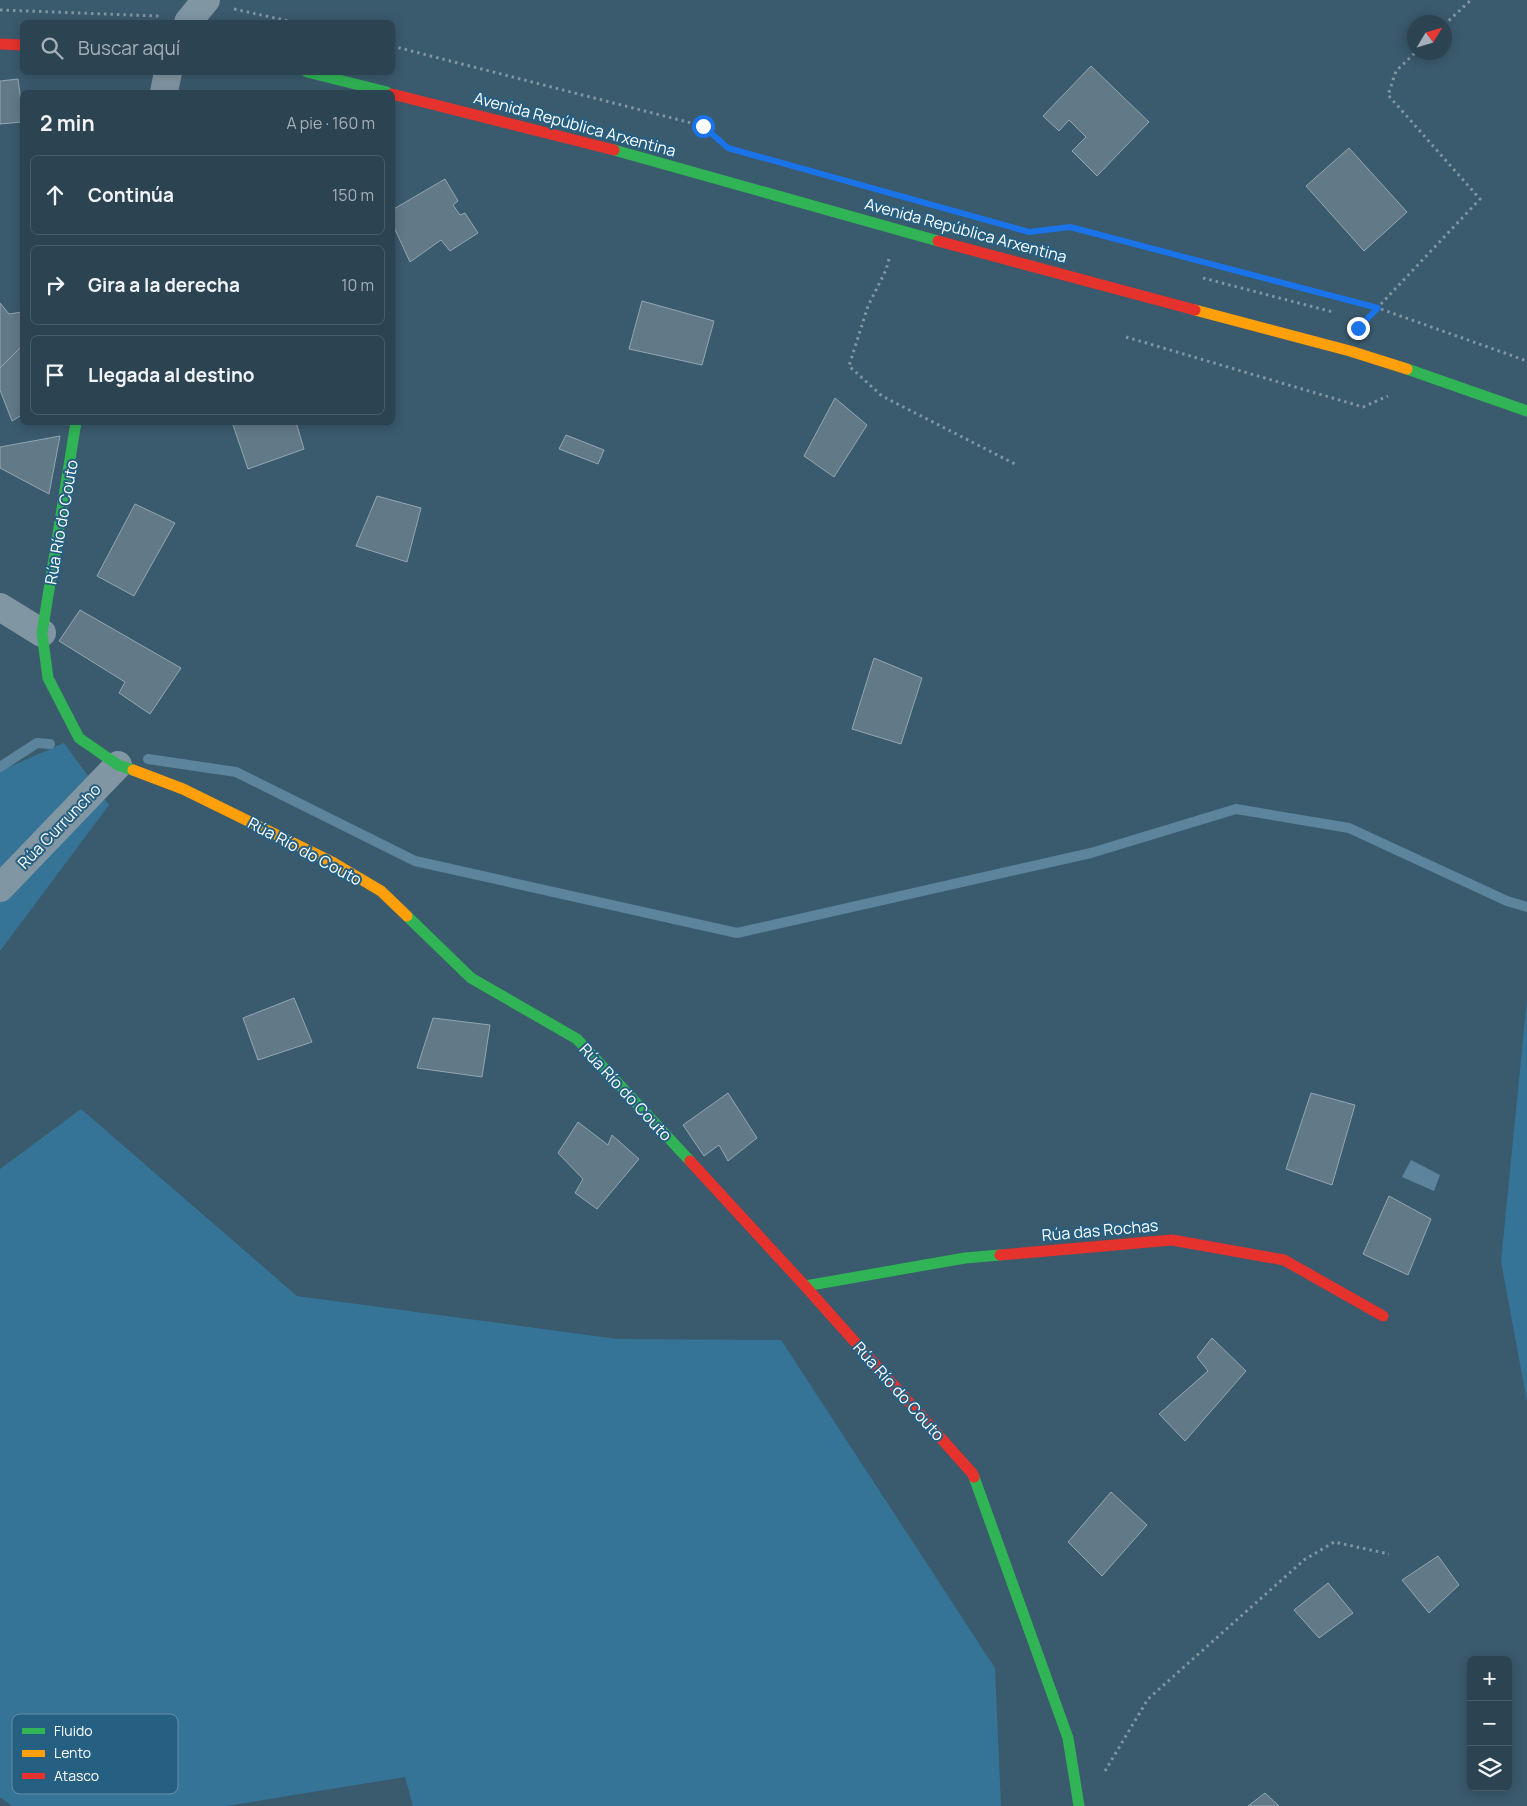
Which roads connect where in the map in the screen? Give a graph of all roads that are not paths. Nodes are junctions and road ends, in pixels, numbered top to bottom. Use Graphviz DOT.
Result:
graph roads {
  1 [pos="0,44"];
  2 [pos="20,45"];
  3 [pos="167,75"];
  4 [pos="319,75"];
  5 [pos="164,90"];
  6 [pos="379,90"];
  7 [pos="395,95"];
  8 [pos="1527,411"];
  9 [pos="76,425"];
  10 [pos="0,607"];
  11 [pos="42,633"];
  12 [pos="118,765"];
  13 [pos="0,888"];
  14 [pos="806,1286"];
  15 [pos="1383,1316"];
  16 [pos="1079,1806"];
  1 -- 2 [label="street"];
  3 -- 5 [label="street"];
  4 -- 6 [label="street"];
  7 -- 8 [label="street, Avenida República Arxentina"];
  9 -- 11 [label="street, Rúa Río do Couto"];
  10 -- 11 [label="street"];
  11 -- 12 [label="street, Rúa Río do Couto"];
  12 -- 13 [label="street, Rúa Curruncho"];
  12 -- 14 [label="street, Rúa Río do Couto"];
  14 -- 15 [label="street, Rúa das Rochas"];
  14 -- 16 [label="street, Rúa Río do Couto"];
}
